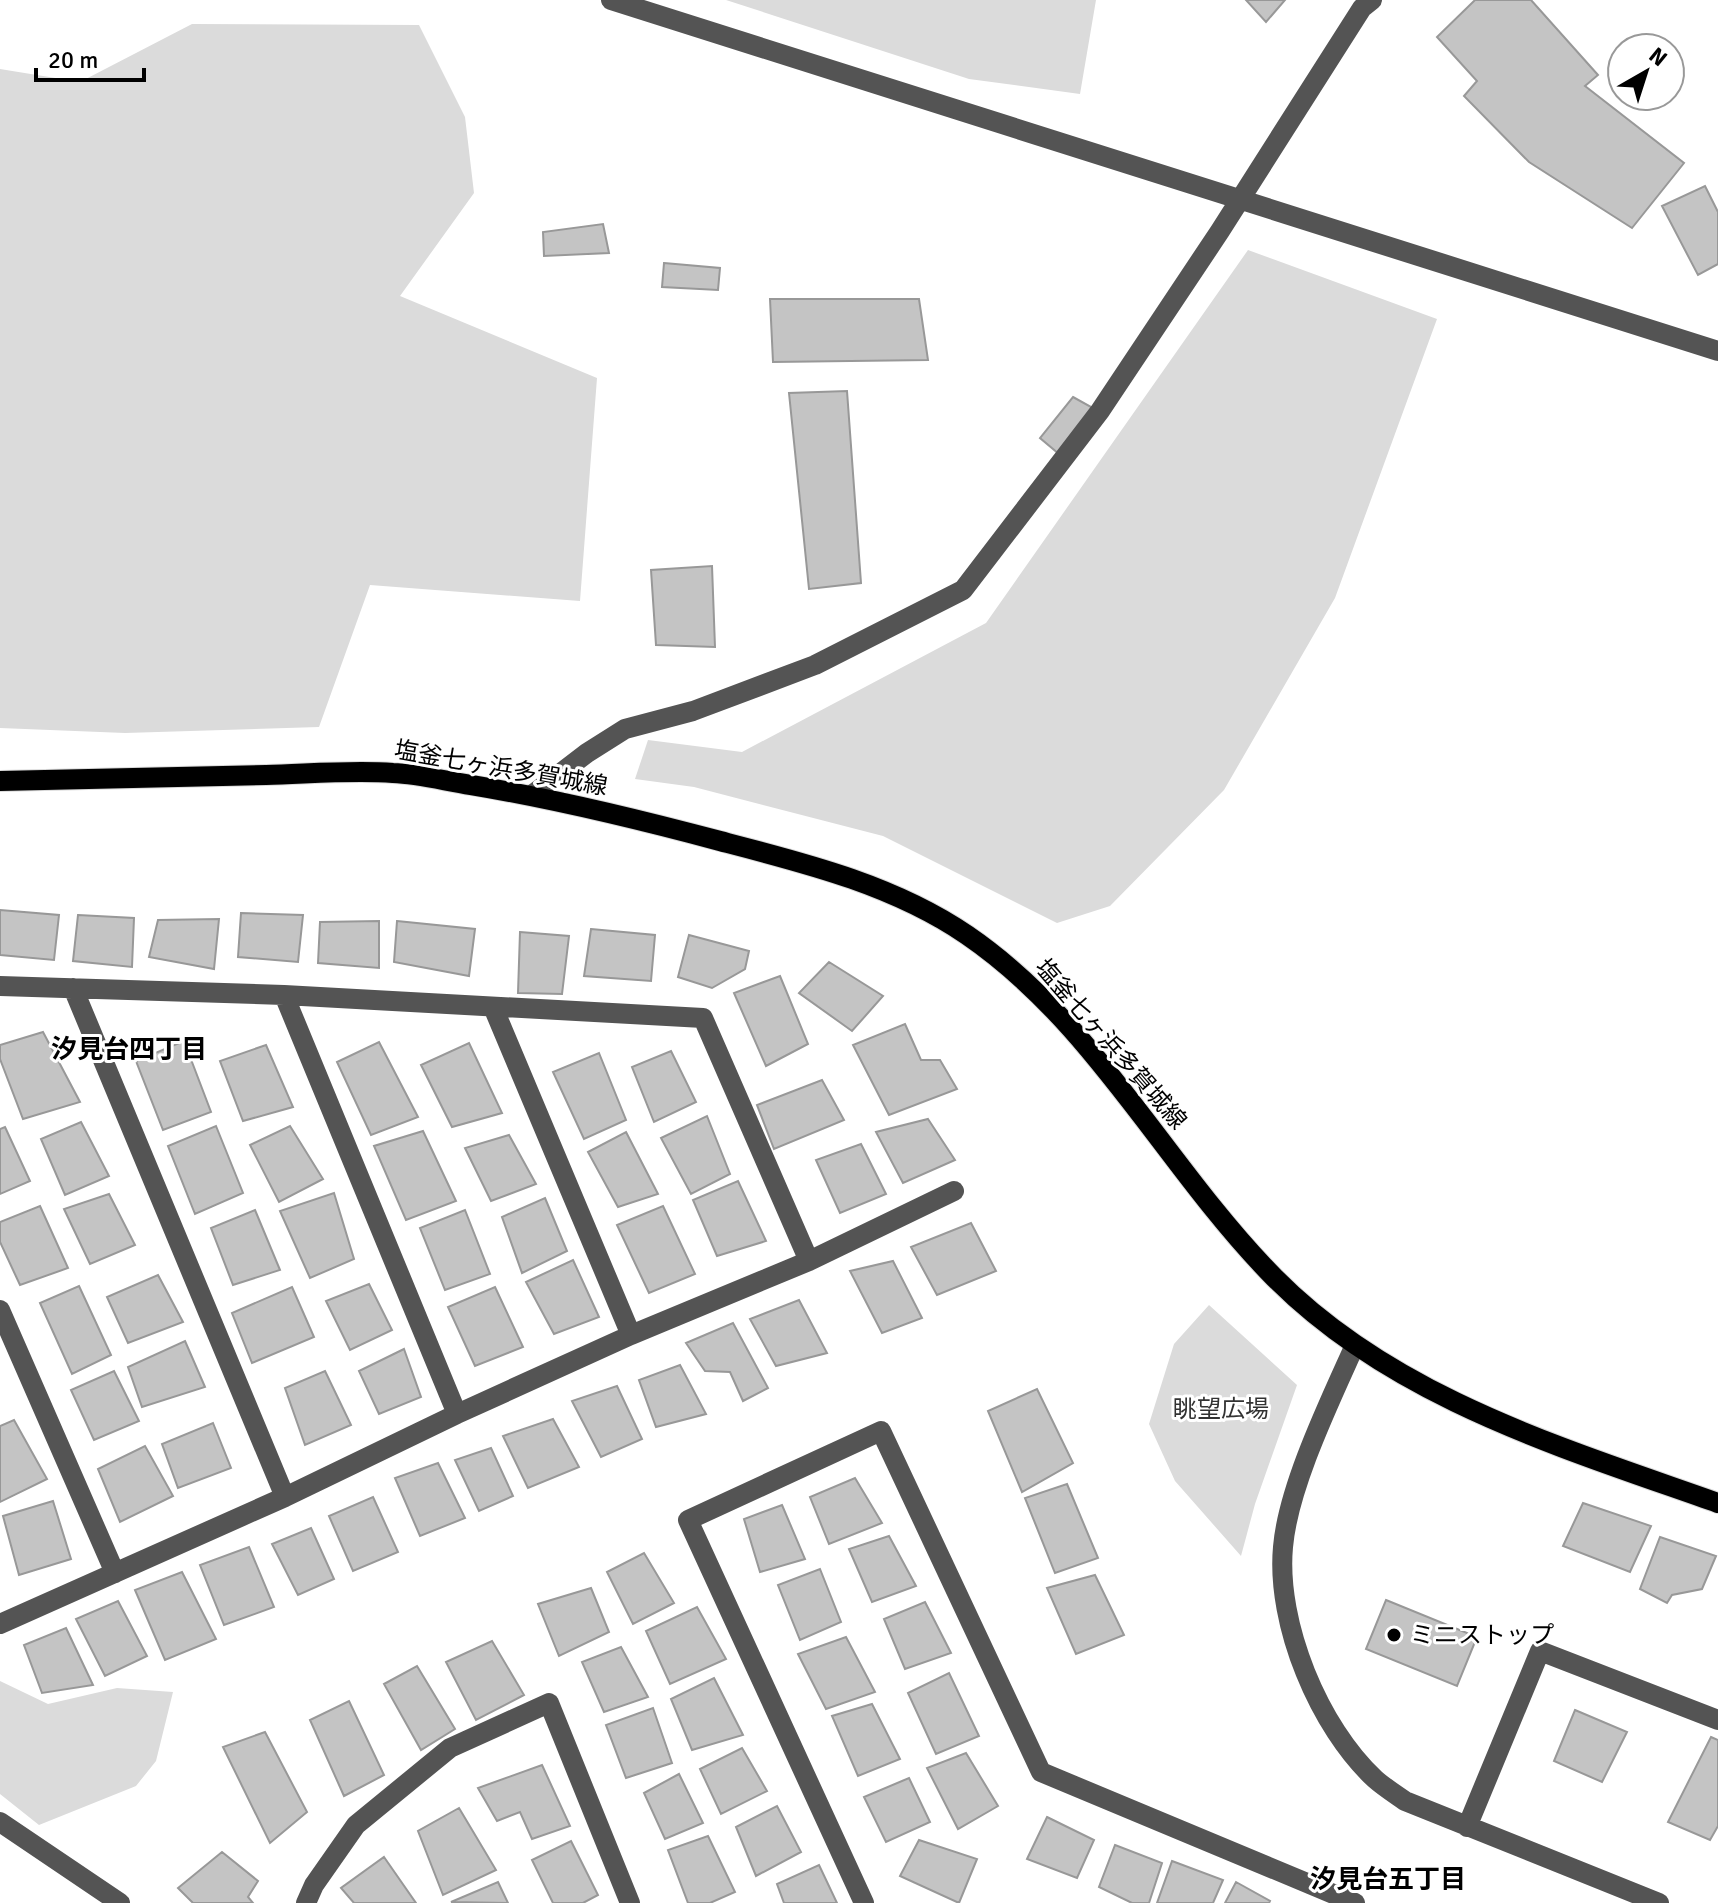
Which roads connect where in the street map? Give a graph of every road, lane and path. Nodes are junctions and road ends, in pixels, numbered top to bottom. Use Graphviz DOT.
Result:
graph roads {
  1 [pos="611,0"];
  2 [pos="1372,0"];
  3 [pos="1239,200"];
  4 [pos="1718,351"];
  5 [pos="0,781"];
  6 [pos="532,795"];
  7 [pos="0,986"];
  8 [pos="73,988"];
  9 [pos="284,995"];
  10 [pos="493,1007"];
  11 [pos="954,1191"];
  12 [pos="809,1261"];
  13 [pos="0,1310"];
  14 [pos="631,1335"];
  15 [pos="1355,1345"];
  16 [pos="457,1414"];
  17 [pos="285,1497"];
  18 [pos="1718,1503"];
  19 [pos="115,1573"];
  20 [pos="0,1624"];
  21 [pos="1718,1720"];
  22 [pos="0,1822"];
  23 [pos="1467,1827"];
  24 [pos="94,1895"];
  25 [pos="120,1903"];
  26 [pos="306,1903"];
  27 [pos="630,1903"];
  28 [pos="864,1903"];
  29 [pos="1355,1903"];
  30 [pos="1659,1903"];
  1 -- 3 [label="street"];
  2 -- 3 [label="street"];
  3 -- 4 [label="street"];
  3 -- 6 [label="street"];
  5 -- 6 [label="main road, 塩釜七ヶ浜多賀城線"];
  6 -- 15 [label="main road, 塩釜七ヶ浜多賀城線"];
  7 -- 8 [label="street"];
  8 -- 9 [label="street"];
  8 -- 17 [label="street"];
  9 -- 10 [label="street"];
  9 -- 16 [label="street"];
  10 -- 12 [label="street"];
  10 -- 14 [label="street"];
  11 -- 12 [label="street"];
  12 -- 14 [label="street"];
  13 -- 19 [label="street"];
  14 -- 16 [label="street"];
  15 -- 18 [label="main road, 塩釜七ヶ浜多賀城線"];
  15 -- 23 [label="street"];
  16 -- 17 [label="street"];
  17 -- 19 [label="street"];
  19 -- 20 [label="street"];
  21 -- 23 [label="street"];
  22 -- 24 [label="street"];
  23 -- 30 [label="street"];
  24 -- 25 [label="street"];
  26 -- 27 [label="street"];
  28 -- 29 [label="street"];
}
